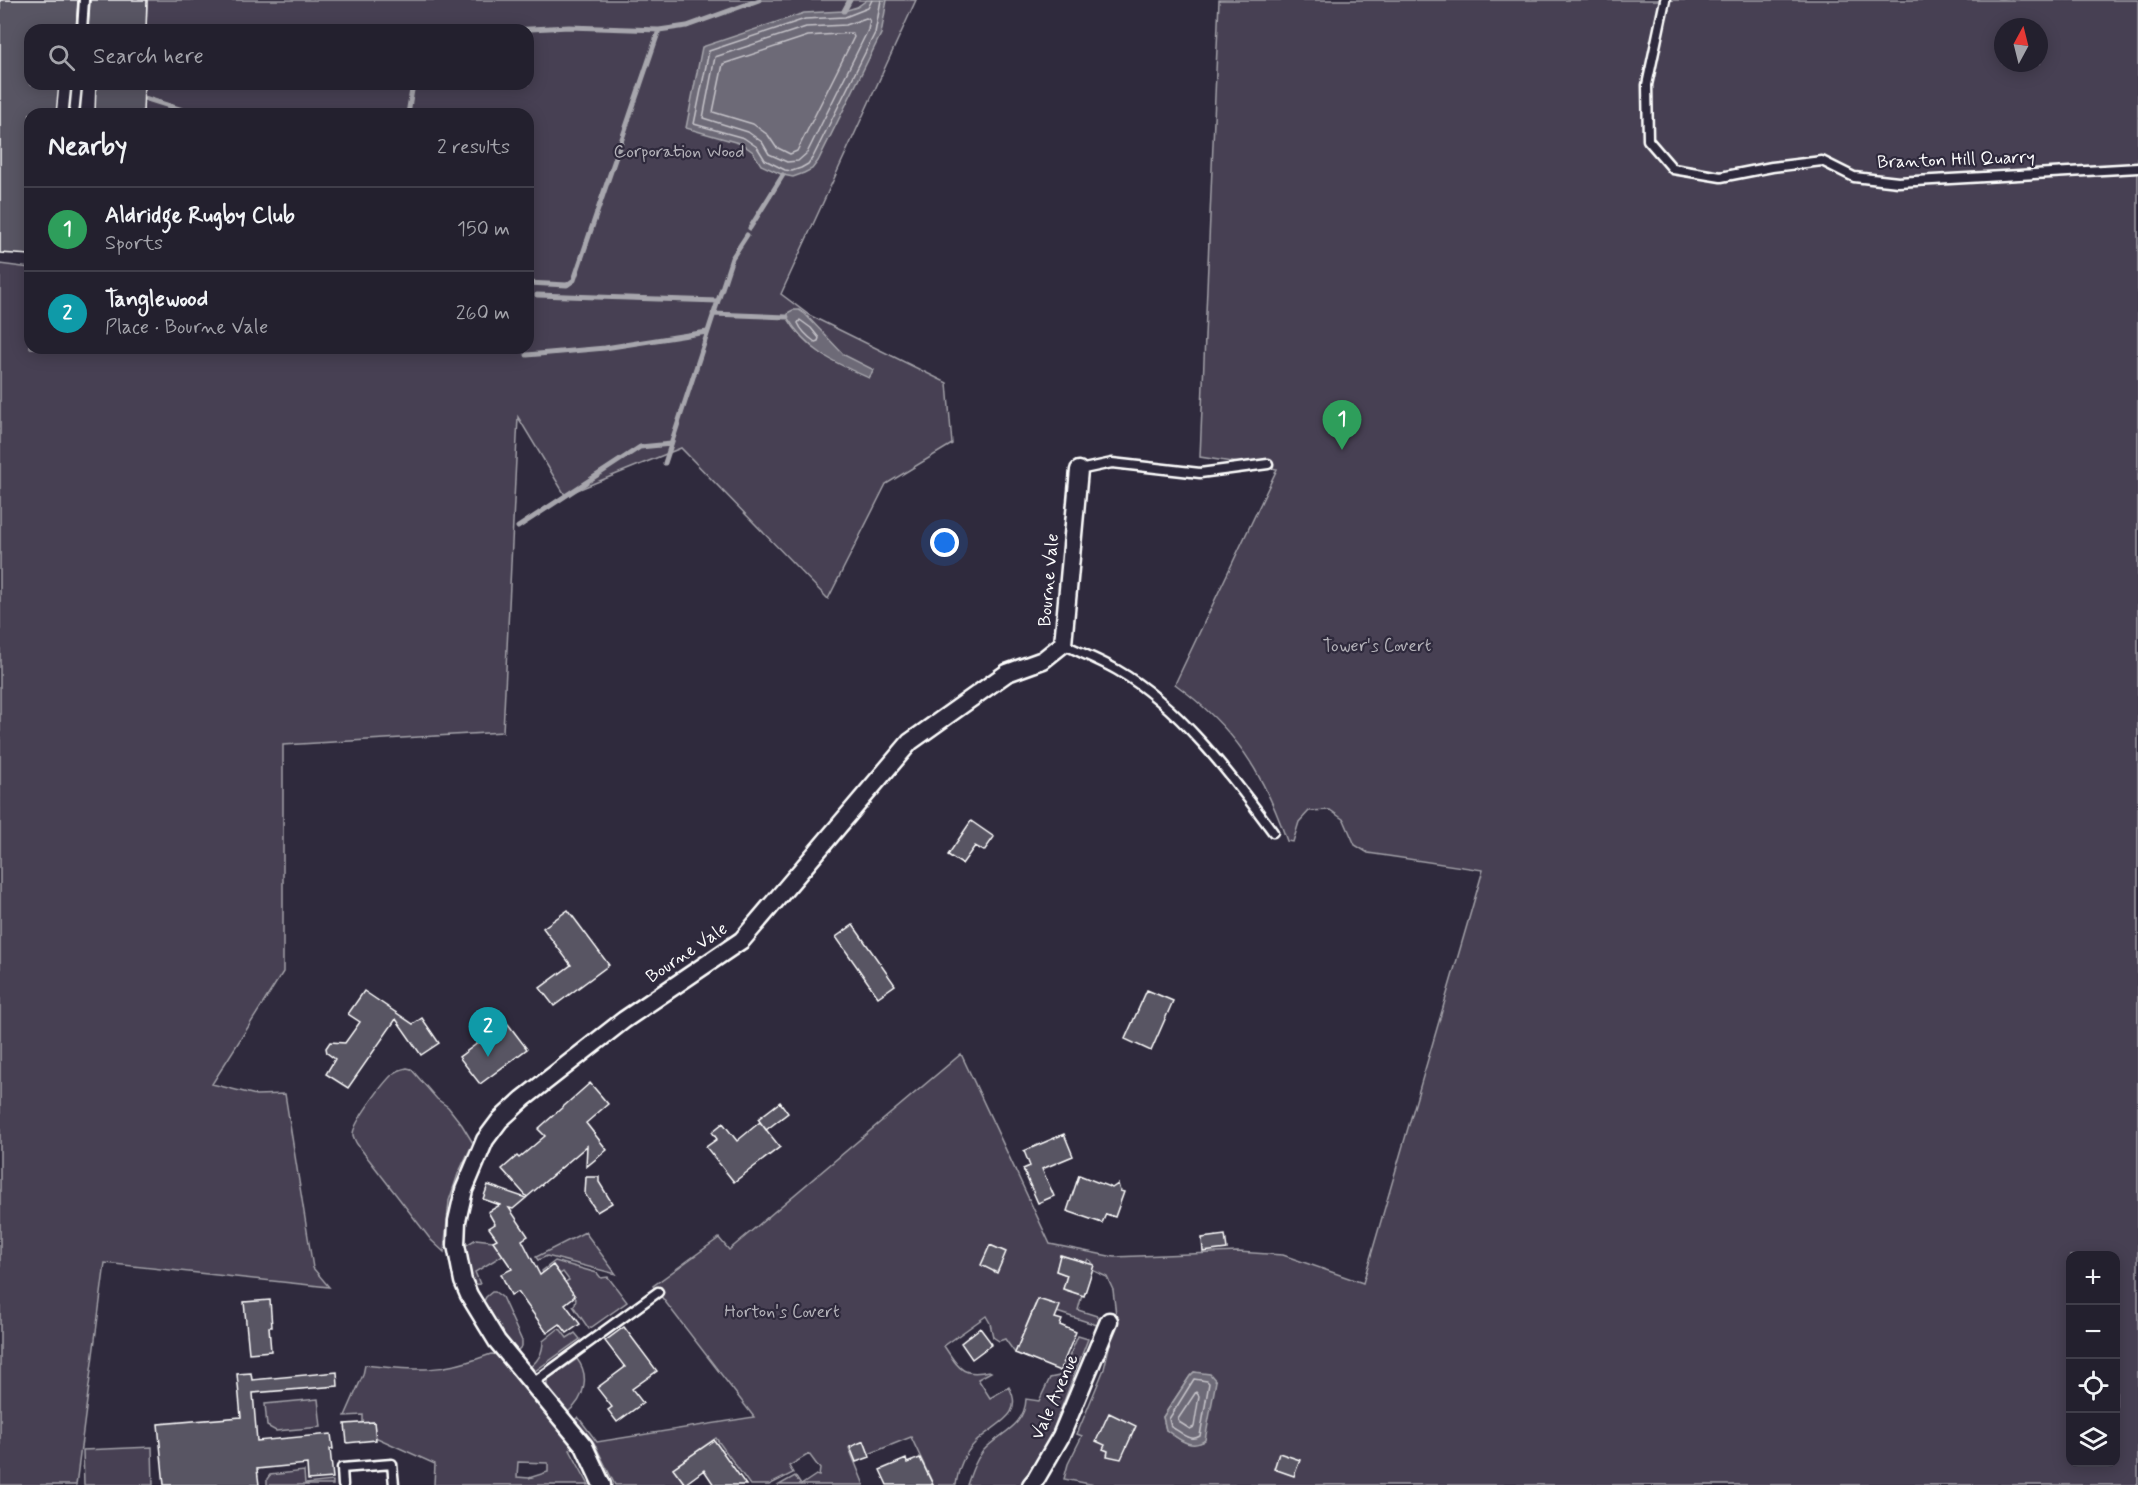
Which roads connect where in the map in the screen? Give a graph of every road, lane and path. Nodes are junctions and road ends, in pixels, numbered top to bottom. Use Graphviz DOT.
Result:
graph roads {
  1 [pos="84,0"];
  2 [pos="1665,0"];
  3 [pos="82,24"];
  4 [pos="76,90"];
  5 [pos="75,108"];
  6 [pos="2138,168"];
  7 [pos="1268,464"];
  8 [pos="1079,470"];
  9 [pos="1063,644"];
  10 [pos="1273,832"];
  11 [pos="658,1292"];
  12 [pos="1109,1321"];
  13 [pos="533,1383"];
  14 [pos="343,1485"];
  15 [pos="394,1485"];
  16 [pos="603,1485"];
  17 [pos="1031,1485"];
  1 -- 3 [label="lane"];
  2 -- 6 [label="lane, Branton Hill Quarry"];
  4 -- 5 [label="lane"];
  7 -- 8 [label="lane"];
  8 -- 9 [label="street, Bourne Vale"];
  9 -- 10 [label="lane"];
  9 -- 13 [label="street, Bourne Vale"];
  11 -- 13 [label="lane"];
  12 -- 17 [label="street, Vale Avenue"];
  13 -- 16 [label="street, Bourne Vale"];
  14 -- 15 [label="lane"];
}
